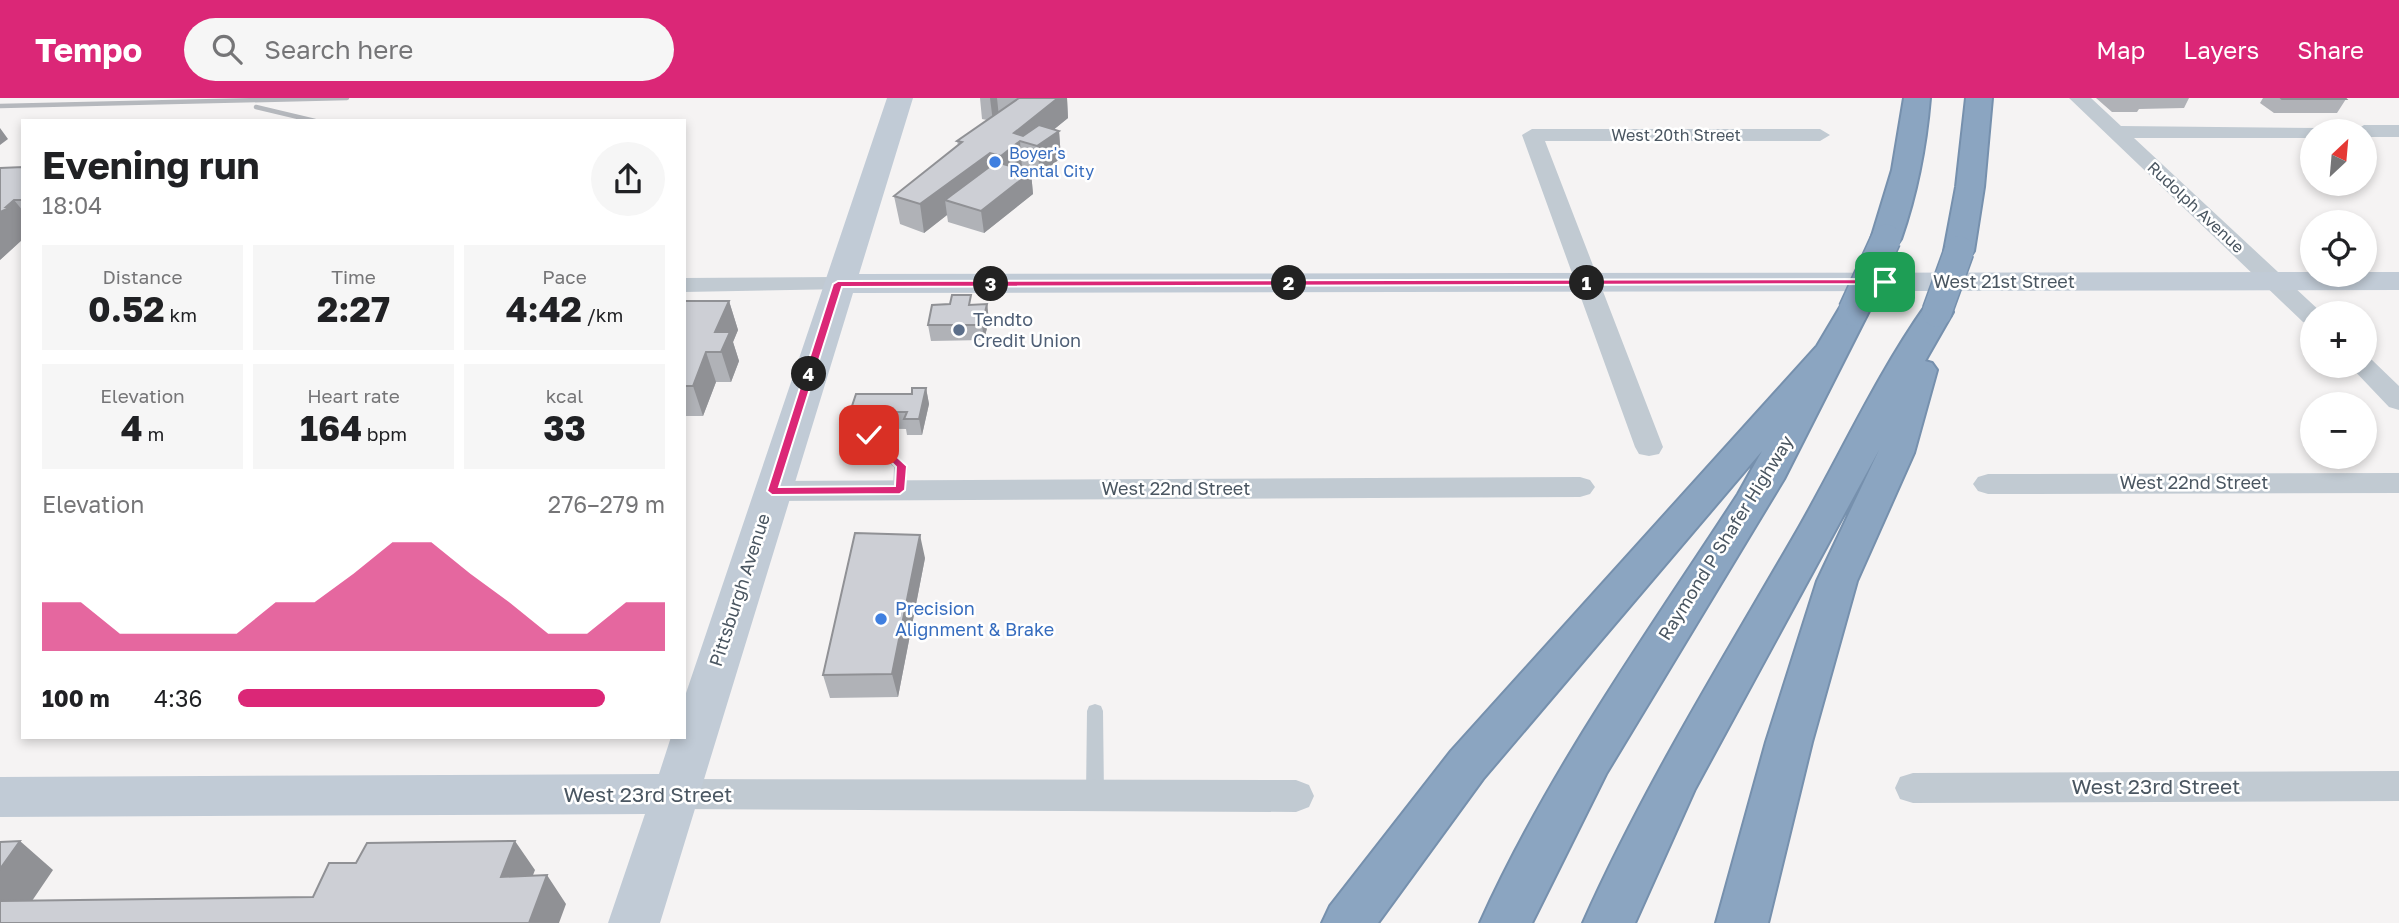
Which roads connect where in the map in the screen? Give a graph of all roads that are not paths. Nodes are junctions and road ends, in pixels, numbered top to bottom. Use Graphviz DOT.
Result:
graph roads {
  1 [pos="900,98"];
  2 [pos="2079,98"];
  3 [pos="1916,101"];
  4 [pos="1979,101"];
  5 [pos="2377,131"];
  6 [pos="2399,131"];
  7 [pos="2116,132"];
  8 [pos="2300,132"];
  9 [pos="1820,135"];
  10 [pos="2399,281"];
  11 [pos="2275,282"];
  12 [pos="1586,283"];
  13 [pos="838,284"];
  14 [pos="686,285"];
  15 [pos="2300,306"];
  16 [pos="1937,312"];
  17 [pos="1828,353"];
  18 [pos="2375,378"];
  19 [pos="2399,401"];
  20 [pos="869,429"];
  21 [pos="1649,447"];
  22 [pos="2399,483"];
  23 [pos="1988,484"];
  24 [pos="1580,487"];
  25 [pos="900,490"];
  26 [pos="772,491"];
  27 [pos="1095,711"];
  28 [pos="2399,786"];
  29 [pos="1913,788"];
  30 [pos="674,794"];
  31 [pos="1095,795"];
  32 [pos="1296,796"];
  33 [pos="0,797"];
  34 [pos="1747,912"];
  35 [pos="634,923"];
  36 [pos="1348,923"];
  37 [pos="1506,923"];
  38 [pos="1609,923"];
  1 -- 13 [label="street, Pittsburgh Avenue"];
  2 -- 7 [label="street, Rudolph Avenue"];
  3 -- 17 [label="highway, Raymond P Shafer Highway, bridge"];
  4 -- 16 [label="highway, bridge"];
  5 -- 6 [label="street"];
  7 -- 8 [label="street"];
  7 -- 11 [label="street, Rudolph Avenue"];
  9 -- 12 [label="street, West 20th Street"];
  10 -- 11 [label="street, West 21st Street"];
  11 -- 12 [label="street, West 21st Street"];
  11 -- 15 [label="street, Rudolph Avenue"];
  12 -- 13 [label="street, West 21st Street"];
  12 -- 21 [label="street"];
  13 -- 14 [label="street, West 21st Street"];
  13 -- 26 [label="street, Pittsburgh Avenue"];
  16 -- 34 [label="highway"];
  16 -- 38 [label="highway"];
  17 -- 36 [label="highway"];
  17 -- 37 [label="highway, Raymond P Shafer Highway"];
  18 -- 19 [label="street"];
  20 -- 25 [label="lane"];
  22 -- 23 [label="street, West 22nd Street"];
  24 -- 25 [label="street, West 22nd Street"];
  25 -- 26 [label="street, West 22nd Street"];
  26 -- 30 [label="street, Pittsburgh Avenue"];
  27 -- 31 [label="lane"];
  28 -- 29 [label="street, West 23rd Street"];
  30 -- 31 [label="street, West 23rd Street"];
  30 -- 33 [label="street, West 23rd Street"];
  30 -- 35 [label="street, Pittsburgh Avenue"];
  31 -- 32 [label="street, West 23rd Street"];
}
